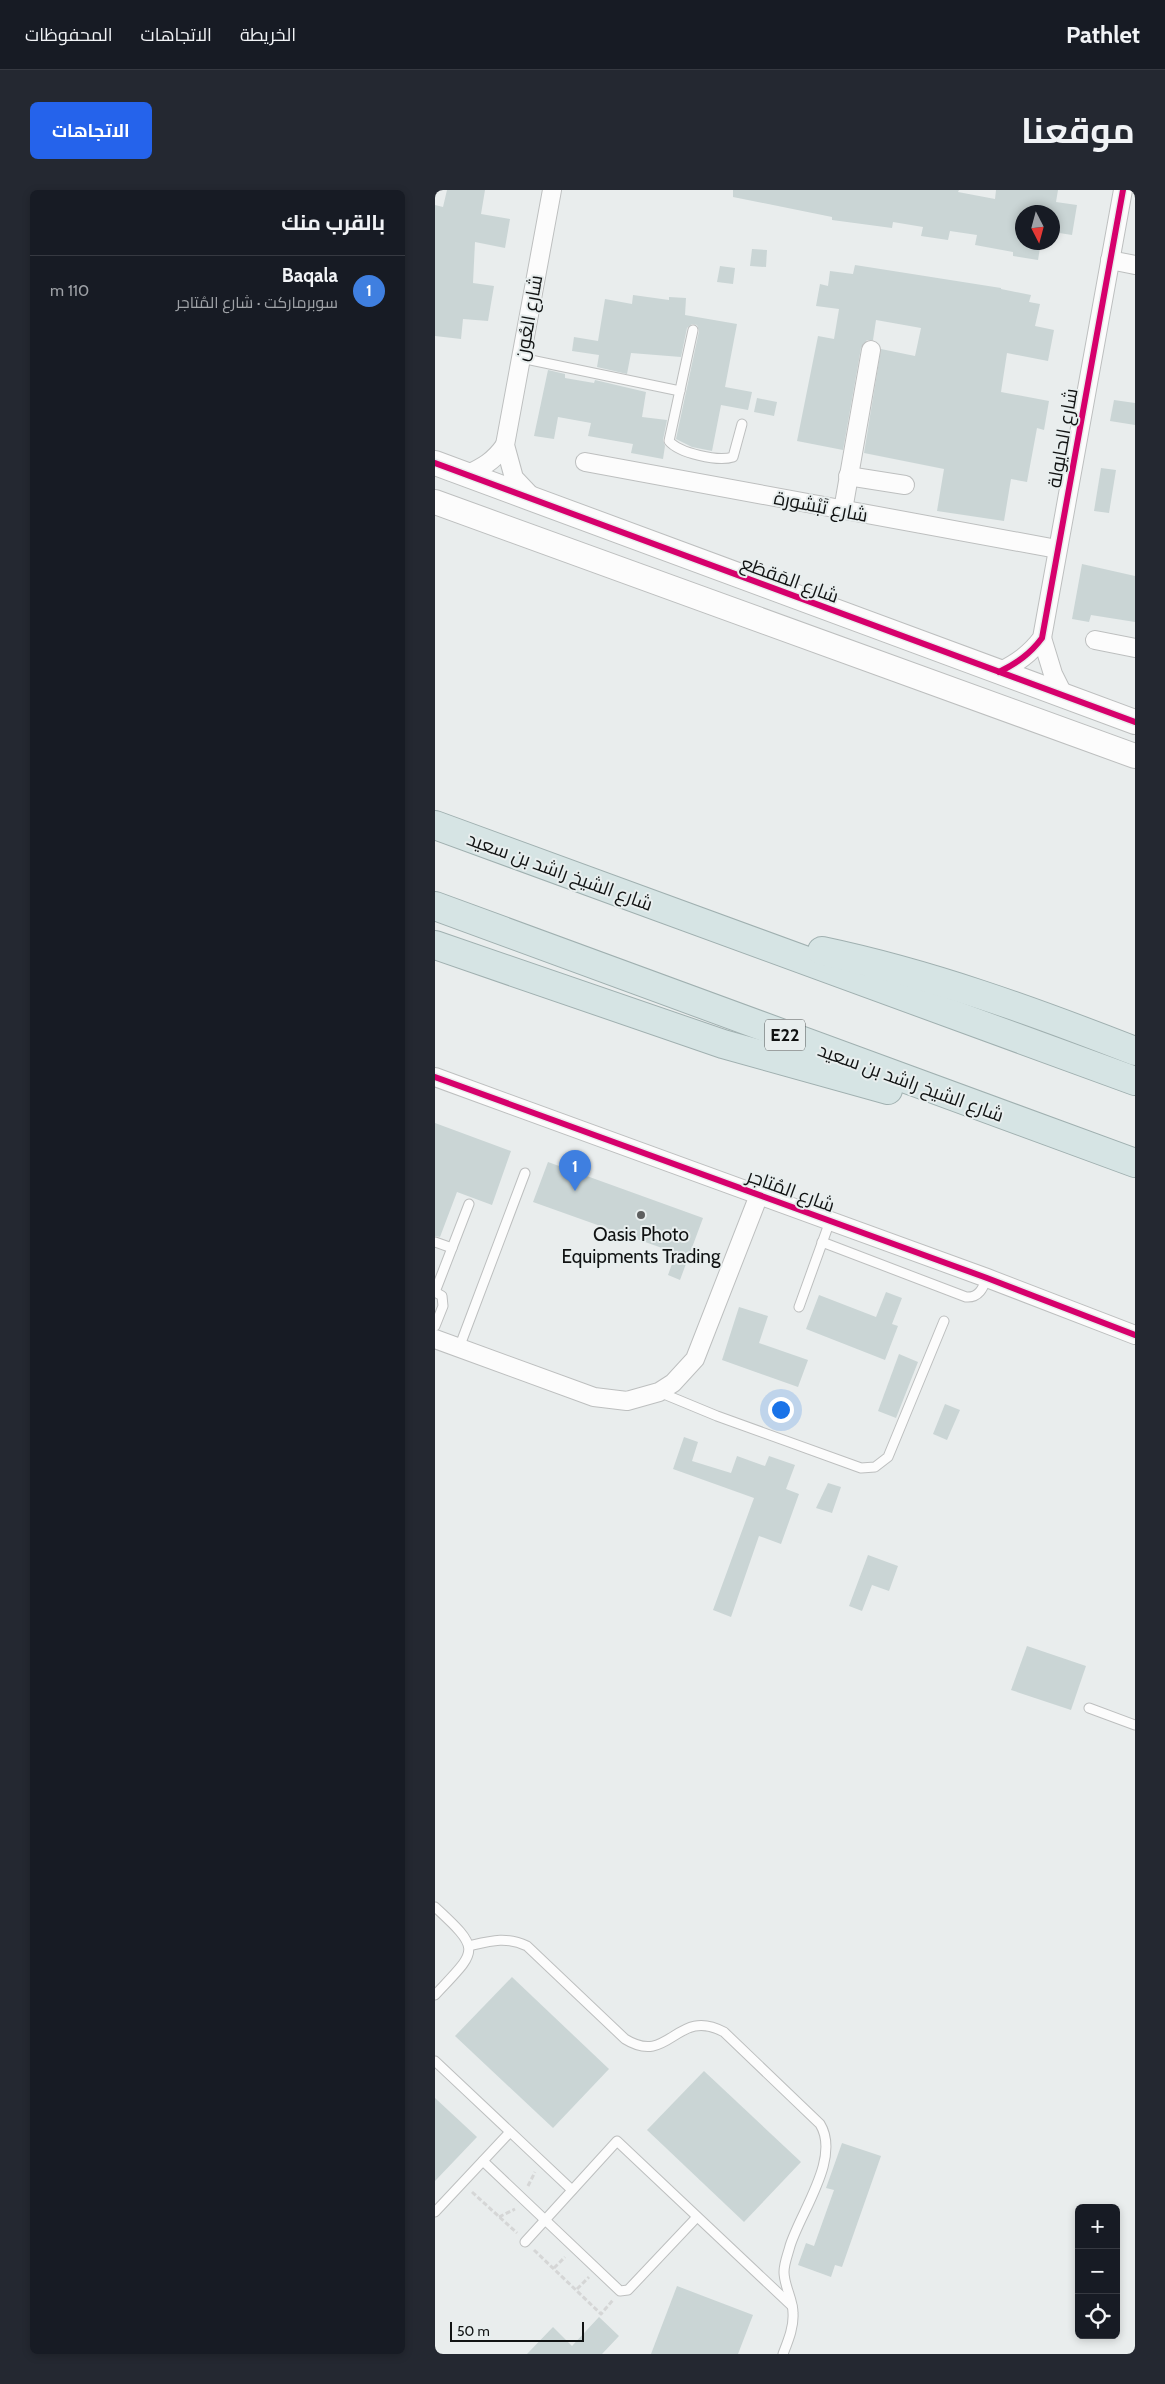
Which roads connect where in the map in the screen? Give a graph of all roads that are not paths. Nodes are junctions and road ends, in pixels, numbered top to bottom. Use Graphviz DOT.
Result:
graph roads {
  1 [pos="551,190"];
  2 [pos="1123,190"];
  3 [pos="1110,260"];
  4 [pos="1135,265"];
  5 [pos="693,330"];
  6 [pos="871,350"];
  7 [pos="521,358"];
  8 [pos="680,391"];
  9 [pos="741,424"];
  10 [pos="505,445"];
  11 [pos="585,462"];
  12 [pos="435,463"];
  13 [pos="466,475"];
  14 [pos="848,476"];
  15 [pos="905,485"];
  16 [pos="435,502"];
  17 [pos="536,502"];
  18 [pos="843,510"];
  19 [pos="1057,550"];
  20 [pos="742,612"];
  21 [pos="1042,638"];
  22 [pos="1095,640"];
  23 [pos="1135,648"];
  24 [pos="959,657"];
  25 [pos="999,672"];
  26 [pos="1064,696"];
  27 [pos="1135,722"];
  28 [pos="1135,756"];
  29 [pos="435,825"];
  30 [pos="435,906"];
  31 [pos="735,935"];
  32 [pos="435,945"];
  33 [pos="1135,1051"];
  34 [pos="435,1077"];
  35 [pos="1135,1081"];
  36 [pos="1086,1146"];
  37 [pos="1135,1163"];
  38 [pos="525,1173"];
  39 [pos="759,1195"];
  40 [pos="469,1204"];
  41 [pos="830,1221"];
  42 [pos="435,1242"];
  43 [pos="822,1242"];
  44 [pos="452,1248"];
  45 [pos="987,1278"];
  46 [pos="435,1292"];
  47 [pos="799,1307"];
  48 [pos="943,1322"];
  49 [pos="435,1326"];
  50 [pos="1135,1335"];
  51 [pos="435,1340"];
  52 [pos="459,1348"];
  53 [pos="659,1392"];
  54 [pos="1089,1708"];
  55 [pos="1135,1725"];
  56 [pos="438,1910"];
  57 [pos="435,1920"];
  58 [pos="469,1946"];
  59 [pos="435,1996"];
  60 [pos="435,2061"];
  61 [pos="510,2132"];
  62 [pos="483,2161"];
  63 [pos="573,2190"];
  64 [pos="435,2212"];
  65 [pos="697,2217"];
  66 [pos="545,2220"];
  67 [pos="525,2242"];
  68 [pos="793,2307"];
  69 [pos="783,2354"];
  1 -- 7 [label="street, شارع العُون"];
  2 -- 3 [label="street, شارع الحايولة"];
  3 -- 4 [label="street"];
  3 -- 19 [label="street, شارع الحايولة"];
  5 -- 8 [label="lane"];
  6 -- 14 [label="street"];
  7 -- 8 [label="lane"];
  7 -- 10 [label="street, شارع العُون"];
  8 -- 9 [label="lane"];
  10 -- 13 [label="street"];
  10 -- 17 [label="street, شارع العُون"];
  11 -- 18 [label="street, شارع تَبْشورة"];
  12 -- 13 [label="street, شارع المَقطَع"];
  13 -- 17 [label="street, شارع المَقطَع"];
  14 -- 15 [label="street"];
  14 -- 18 [label="street"];
  16 -- 20 [label="street"];
  17 -- 24 [label="street, شارع المَقطَع"];
  18 -- 19 [label="street, شارع تَبْشورة"];
  19 -- 21 [label="street, شارع الحايولة"];
  20 -- 24 [label="street"];
  20 -- 28 [label="street"];
  21 -- 25 [label="street"];
  21 -- 26 [label="street, شارع الحايولة"];
  22 -- 23 [label="street"];
  24 -- 25 [label="street, شارع المَقطَع"];
  25 -- 26 [label="street, شارع المَقطَع"];
  26 -- 27 [label="street, شارع المَقطَع"];
  29 -- 31 [label="highway, شارع الشيخ راشد بن سعيد"];
  30 -- 36 [label="highway, شارع الشيخ راشد بن سعيد / E22"];
  31 -- 33 [label="highway"];
  31 -- 35 [label="highway, شارع الشيخ راشد بن سعيد"];
  32 -- 36 [label="highway"];
  34 -- 39 [label="street, شارع المُتاجر"];
  36 -- 37 [label="highway, شارع الشيخ راشد بن سعيد / E22"];
  38 -- 52 [label="lane"];
  39 -- 41 [label="street, شارع المُتاجر"];
  39 -- 53 [label="street"];
  40 -- 44 [label="lane"];
  41 -- 43 [label="lane"];
  41 -- 45 [label="street, شارع المُتاجر"];
  42 -- 44 [label="lane"];
  43 -- 45 [label="lane"];
  43 -- 47 [label="lane"];
  44 -- 46 [label="lane"];
  45 -- 50 [label="street, شارع المُتاجر"];
  46 -- 49 [label="lane"];
  48 -- 53 [label="lane"];
  51 -- 52 [label="street"];
  52 -- 53 [label="street"];
  54 -- 55 [label="lane"];
  56 -- 57 [label="lane"];
  56 -- 58 [label="lane"];
  58 -- 59 [label="lane"];
  58 -- 68 [label="lane"];
  60 -- 61 [label="lane"];
  61 -- 62 [label="lane"];
  61 -- 63 [label="lane"];
  62 -- 64 [label="lane"];
  62 -- 66 [label="lane"];
  63 -- 65 [label="lane"];
  63 -- 66 [label="lane"];
  65 -- 66 [label="lane"];
  65 -- 68 [label="lane"];
  66 -- 67 [label="lane"];
  68 -- 69 [label="lane"];
}
